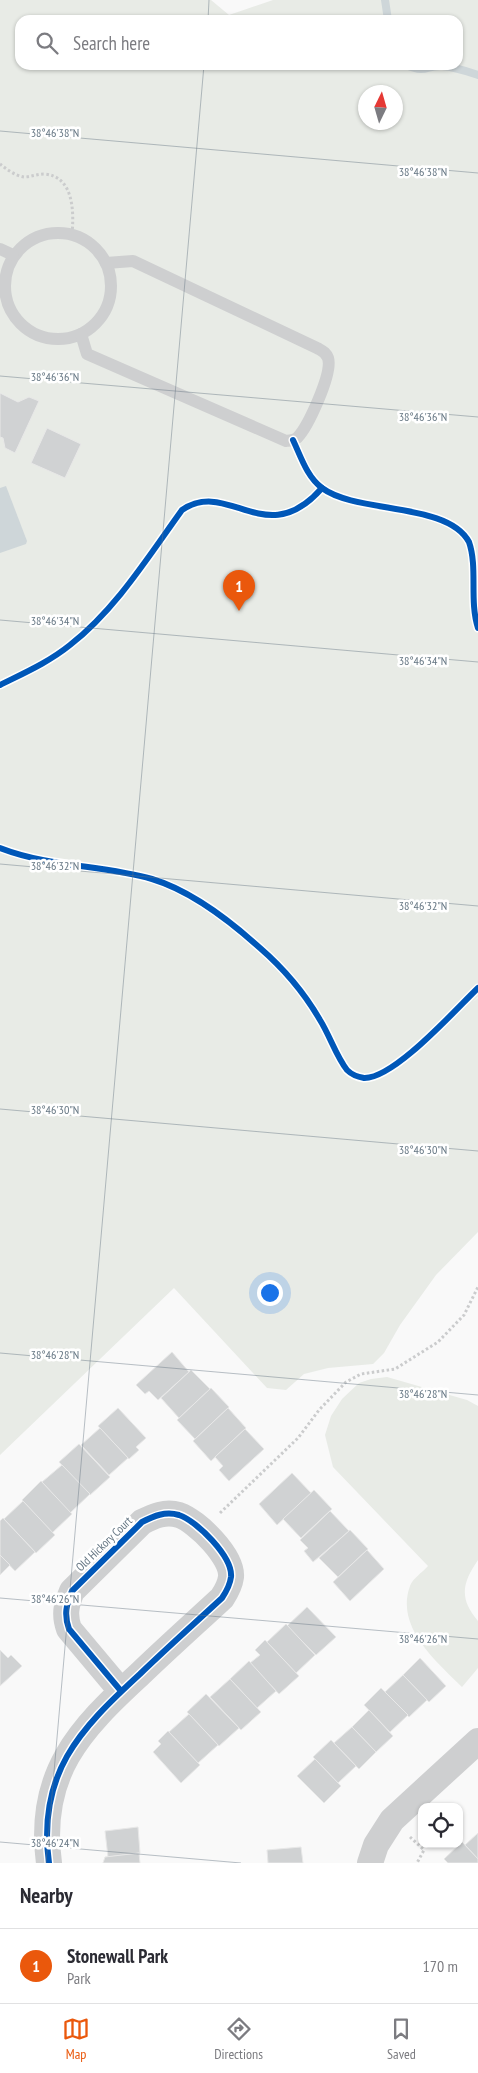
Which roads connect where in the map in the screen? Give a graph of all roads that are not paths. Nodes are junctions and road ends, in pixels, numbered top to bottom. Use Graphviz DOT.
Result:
graph roads {
  1 [pos="0,249"];
  2 [pos="13,255"];
  3 [pos="106,263"];
  4 [pos="80,334"];
  5 [pos="121,1691"];
  6 [pos="478,1741"];
  7 [pos="49,1863"];
  8 [pos="370,1863"];
  1 -- 2 [label="lane"];
  2 -- 3 [label="lane"];
  2 -- 4 [label="lane"];
  3 -- 4 [label="lane"];
  3 -- 4 [label="lane"];
  5 -- 5 [label="street, Old Hickory Court"];
  5 -- 7 [label="street, Old Hickory Court"];
  6 -- 8 [label="street"];
}
